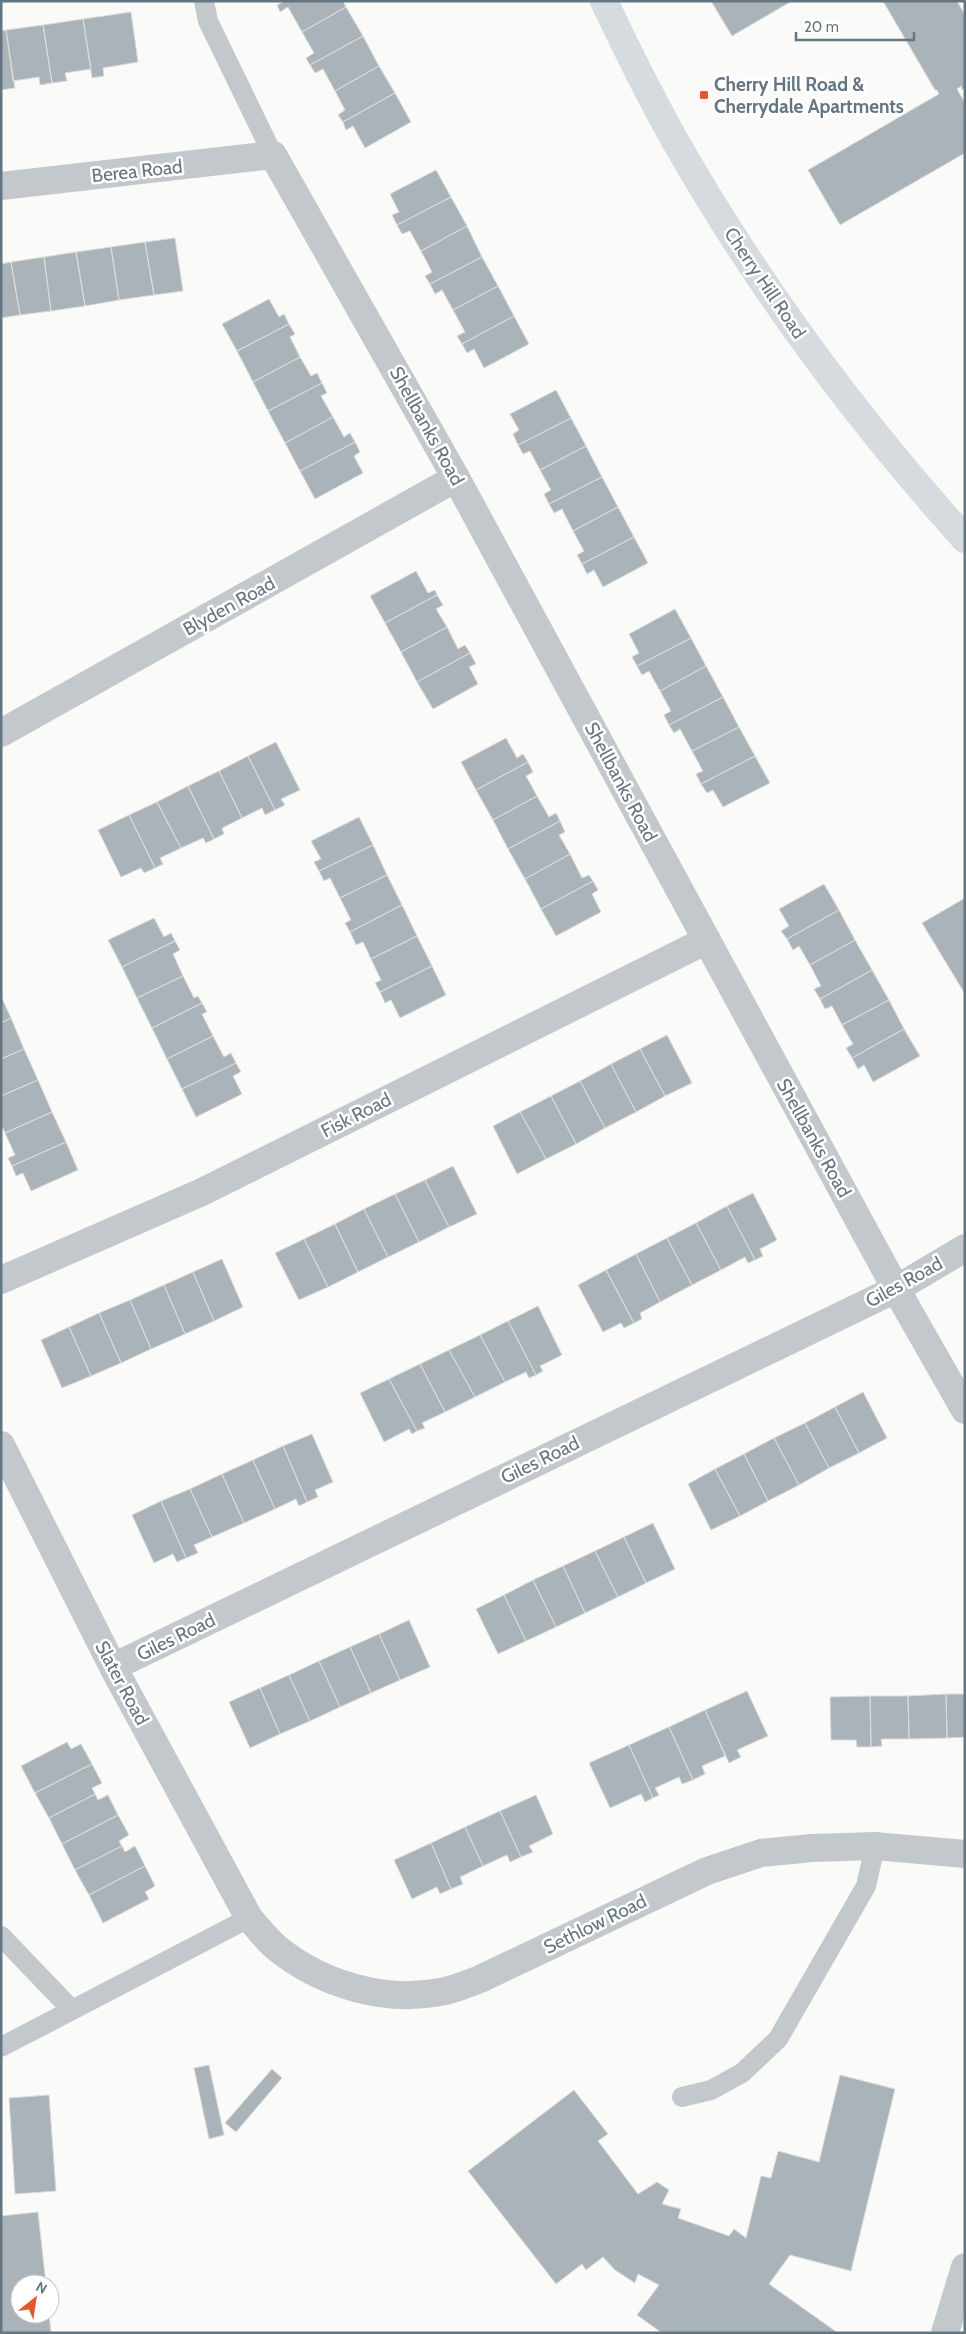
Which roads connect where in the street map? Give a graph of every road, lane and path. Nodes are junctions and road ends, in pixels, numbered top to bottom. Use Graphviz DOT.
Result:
graph roads {
  1 [pos="204,1"];
  2 [pos="604,1"];
  3 [pos="273,155"];
  4 [pos="1,186"];
  5 [pos="456,478"];
  6 [pos="965,539"];
  7 [pos="1,733"];
  8 [pos="707,940"];
  9 [pos="965,1248"];
  10 [pos="1,1280"];
  11 [pos="896,1288"];
  12 [pos="965,1410"];
  13 [pos="1,1445"];
  14 [pos="113,1667"];
  15 [pos="875,1846"];
  16 [pos="965,1854"];
  17 [pos="249,1918"];
  18 [pos="1,1936"];
  19 [pos="72,2010"];
  20 [pos="1,2047"];
  21 [pos="682,2097"];
  22 [pos="965,2267"];
  23 [pos="945,2333"];
  1 -- 3 [label="lane"];
  2 -- 6 [label="street, Cherry Hill Road"];
  3 -- 4 [label="street, Berea Road"];
  3 -- 5 [label="street, Shellbanks Road"];
  5 -- 7 [label="street, Blyden Road"];
  5 -- 8 [label="street, Shellbanks Road"];
  8 -- 10 [label="street, Fisk Road"];
  8 -- 11 [label="street, Shellbanks Road"];
  9 -- 11 [label="street, Giles Road"];
  11 -- 12 [label="street, Shellbanks Road"];
  11 -- 14 [label="street, Giles Road"];
  13 -- 14 [label="street, Slater Road"];
  14 -- 17 [label="street, Slater Road"];
  15 -- 16 [label="street, Sethlow Road"];
  15 -- 17 [label="street, Sethlow Road"];
  15 -- 21 [label="lane"];
  17 -- 19 [label="lane"];
  18 -- 19 [label="lane"];
  19 -- 20 [label="lane"];
  22 -- 23 [label="street"];
}
